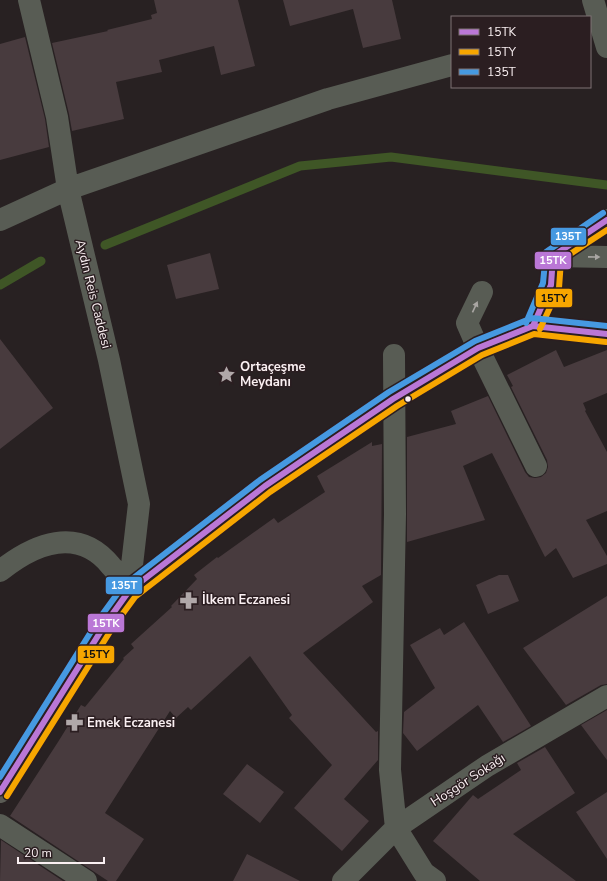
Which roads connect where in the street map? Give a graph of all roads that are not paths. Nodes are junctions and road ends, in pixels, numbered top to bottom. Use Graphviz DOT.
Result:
graph roads {
  1 [pos="28,0"];
  2 [pos="593,0"];
  3 [pos="595,26"];
  4 [pos="607,47"];
  5 [pos="451,65"];
  6 [pos="68,189"];
  7 [pos="0,220"];
  8 [pos="607,220"];
  9 [pos="552,256"];
  10 [pos="607,257"];
  11 [pos="482,292"];
  12 [pos="533,326"];
  13 [pos="607,334"];
  14 [pos="478,348"];
  15 [pos="394,355"];
  16 [pos="393,399"];
  17 [pos="536,466"];
  18 [pos="0,571"];
  19 [pos="129,591"];
  20 [pos="607,696"];
  21 [pos="0,792"];
  22 [pos="0,825"];
  23 [pos="396,828"];
  24 [pos="86,881"];
  25 [pos="343,881"];
  26 [pos="435,881"];
  1 -- 6 [label="street, Aydın Reis Caddesi"];
  2 -- 3 [label="street"];
  3 -- 4 [label="street"];
  5 -- 6 [label="street"];
  6 -- 7 [label="street"];
  6 -- 19 [label="street, Aydın Reis Caddesi"];
  8 -- 9 [label="street"];
  9 -- 10 [label="street, one-way"];
  9 -- 12 [label="street"];
  14 -- 11 [label="street, one-way"];
  12 -- 13 [label="main road"];
  12 -- 14 [label="main road"];
  14 -- 16 [label="main road"];
  14 -- 17 [label="street"];
  15 -- 16 [label="street"];
  16 -- 19 [label="main road"];
  16 -- 23 [label="street"];
  18 -- 19 [label="street"];
  19 -- 21 [label="main road"];
  20 -- 23 [label="street, Hoşgör Sokağı"];
  22 -- 24 [label="street"];
  23 -- 25 [label="street, Hoşgör Sokağı"];
  23 -- 26 [label="street"];
}
